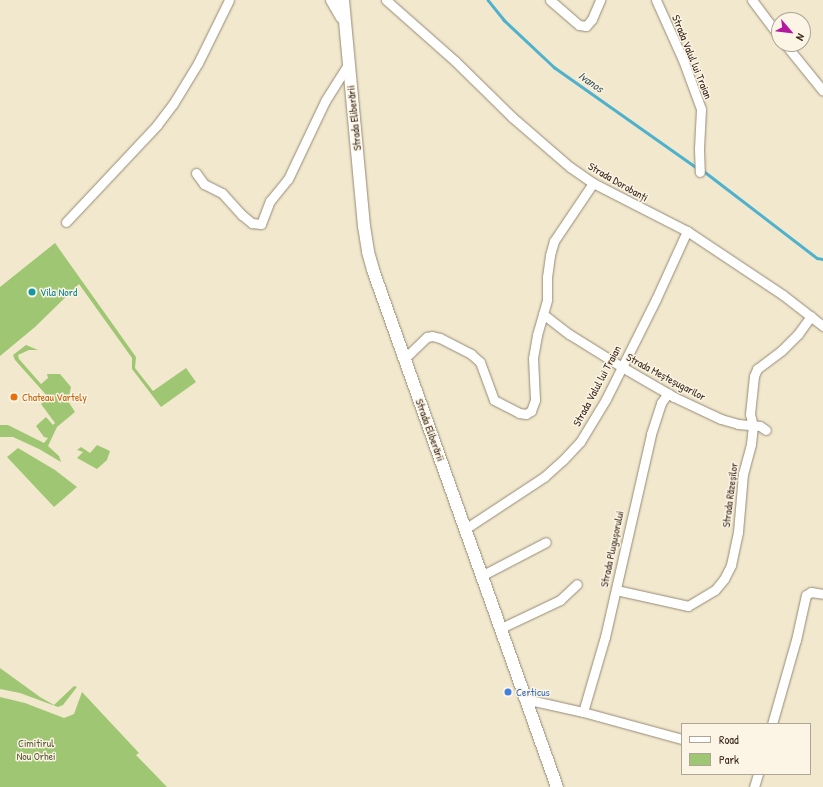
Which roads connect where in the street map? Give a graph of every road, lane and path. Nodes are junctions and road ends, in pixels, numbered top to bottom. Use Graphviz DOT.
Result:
graph roads {
  1 [pos="228,0"];
  2 [pos="386,0"];
  3 [pos="550,0"];
  4 [pos="600,0"];
  5 [pos="656,0"];
  6 [pos="752,0"];
  7 [pos="340,1"];
  8 [pos="771,25"];
  9 [pos="791,52"];
  10 [pos="349,63"];
  11 [pos="823,91"];
  12 [pos="700,172"];
  13 [pos="196,173"];
  14 [pos="593,183"];
  15 [pos="66,222"];
  16 [pos="687,231"];
  17 [pos="543,314"];
  18 [pos="811,316"];
  19 [pos="823,326"];
  20 [pos="404,359"];
  21 [pos="622,367"];
  22 [pos="668,393"];
  23 [pos="753,426"];
  24 [pos="766,430"];
  25 [pos="465,529"];
  26 [pos="546,542"];
  27 [pos="481,576"];
  28 [pos="577,584"];
  29 [pos="616,590"];
  30 [pos="823,594"];
  31 [pos="499,629"];
  32 [pos="525,699"];
  33 [pos="583,712"];
  34 [pos="772,723"];
  35 [pos="681,738"];
  36 [pos="758,775"];
  37 [pos="557,787"];
  38 [pos="754,787"];
  1 -- 15 [label="street"];
  2 -- 14 [label="street, Strada Dorobanți"];
  3 -- 4 [label="street"];
  5 -- 12 [label="street, Strada Valul lui Traian"];
  6 -- 8 [label="street"];
  7 -- 10 [label="street, Strada Eliberării"];
  9 -- 11 [label="street"];
  10 -- 13 [label="street, Strada Eliberării"];
  10 -- 20 [label="street, Strada Eliberării"];
  14 -- 16 [label="street, Strada Dorobanți"];
  14 -- 17 [label="street"];
  16 -- 18 [label="street, Strada Dorobanți"];
  16 -- 21 [label="street, Strada Valul lui Traian"];
  17 -- 20 [label="street"];
  17 -- 21 [label="street, Strada Meșteșugarilor"];
  18 -- 19 [label="street, Strada Dorobanți"];
  18 -- 23 [label="street, Strada Răzeșilor"];
  20 -- 25 [label="street, Strada Eliberării"];
  21 -- 22 [label="street, Strada Meșteșugarilor"];
  21 -- 25 [label="street, Strada Valul lui Traian"];
  22 -- 23 [label="street, Strada Meșteșugarilor"];
  22 -- 29 [label="street, Strada Plugușorului"];
  23 -- 24 [label="street, Strada Meșteșugarilor"];
  23 -- 29 [label="street, Strada Răzeșilor"];
  25 -- 27 [label="street, Strada Eliberării"];
  26 -- 27 [label="street"];
  27 -- 31 [label="street, Strada Eliberării"];
  28 -- 31 [label="street"];
  29 -- 33 [label="street, Strada Plugușorului"];
  30 -- 34 [label="street"];
  31 -- 32 [label="street, Strada Eliberării"];
  32 -- 33 [label="street"];
  32 -- 37 [label="street, Strada Eliberării"];
  33 -- 35 [label="street"];
  36 -- 38 [label="street"];
}
